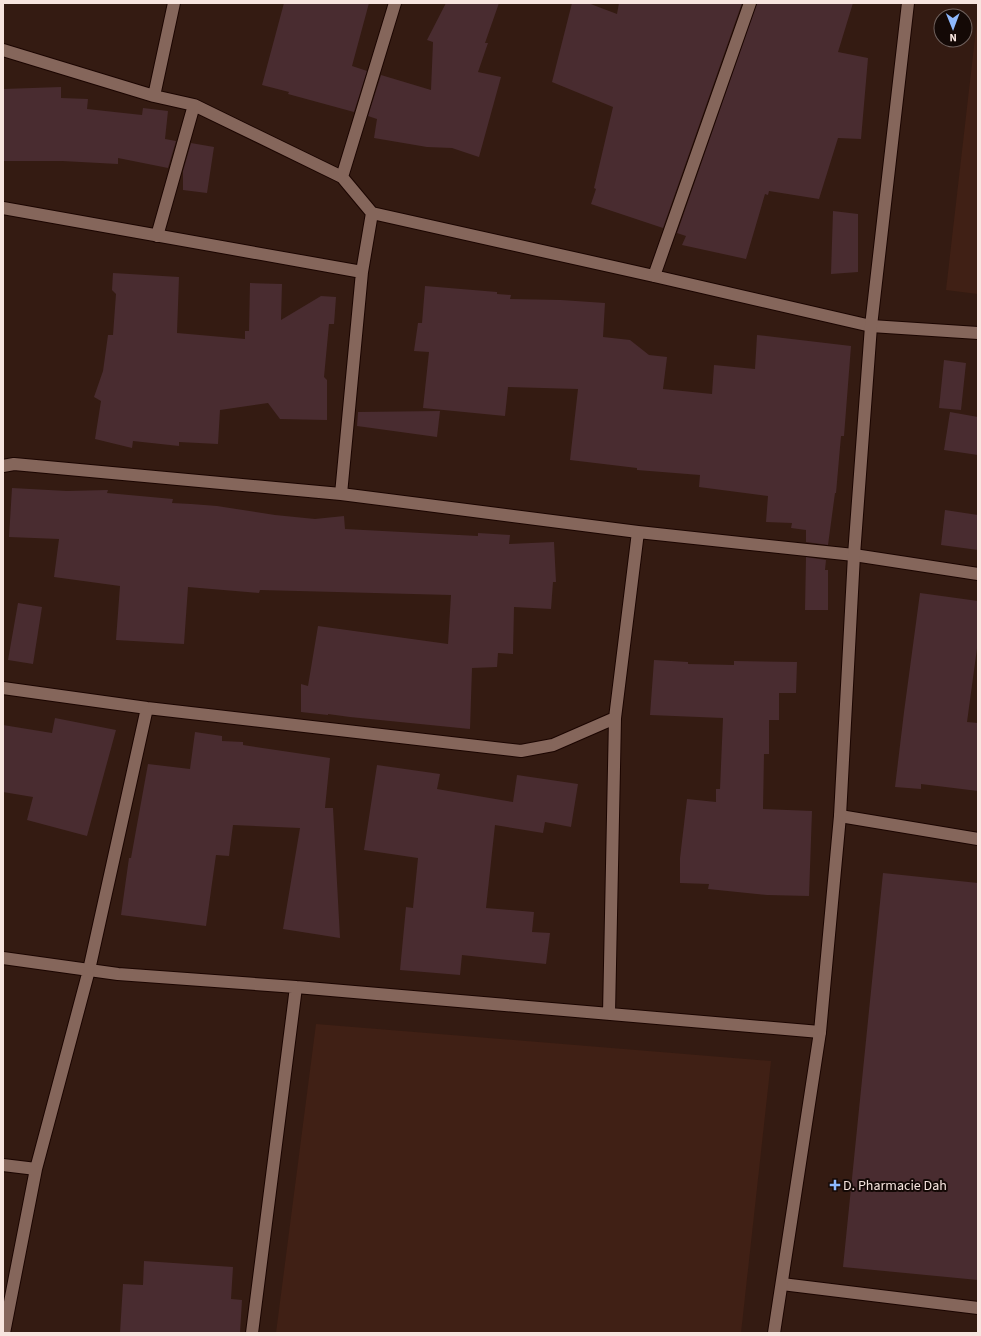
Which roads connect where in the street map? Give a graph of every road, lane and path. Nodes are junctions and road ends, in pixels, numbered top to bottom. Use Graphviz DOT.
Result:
graph roads {
  1 [pos="174,3"];
  2 [pos="395,3"];
  3 [pos="750,3"];
  4 [pos="908,3"];
  5 [pos="3,50"];
  6 [pos="154,96"];
  7 [pos="194,105"];
  8 [pos="342,177"];
  9 [pos="3,208"];
  10 [pos="372,214"];
  11 [pos="157,236"];
  12 [pos="362,272"];
  13 [pos="654,276"];
  14 [pos="871,326"];
  15 [pos="978,333"];
  16 [pos="3,466"];
  17 [pos="341,494"];
  18 [pos="638,532"];
  19 [pos="854,555"];
  20 [pos="978,574"];
  21 [pos="3,688"];
  22 [pos="147,708"];
  23 [pos="615,718"];
  24 [pos="840,816"];
  25 [pos="978,839"];
  26 [pos="3,958"];
  27 [pos="89,970"];
  28 [pos="296,987"];
  29 [pos="609,1014"];
  30 [pos="820,1032"];
  31 [pos="3,1165"];
  32 [pos="36,1169"];
  33 [pos="782,1284"];
  34 [pos="978,1308"];
  35 [pos="5,1316"];
  36 [pos="4,1333"];
  37 [pos="252,1333"];
  38 [pos="774,1333"];
  1 -- 6 [label="street"];
  2 -- 8 [label="street"];
  3 -- 13 [label="street"];
  4 -- 14 [label="street"];
  5 -- 6 [label="street"];
  6 -- 7 [label="street"];
  7 -- 8 [label="street"];
  7 -- 11 [label="street"];
  8 -- 10 [label="street"];
  9 -- 11 [label="street"];
  10 -- 12 [label="street"];
  10 -- 13 [label="street"];
  11 -- 12 [label="street"];
  12 -- 17 [label="street"];
  13 -- 14 [label="street"];
  14 -- 15 [label="street"];
  14 -- 19 [label="street"];
  16 -- 17 [label="street"];
  17 -- 18 [label="street"];
  18 -- 19 [label="street"];
  18 -- 23 [label="street"];
  19 -- 20 [label="street"];
  19 -- 24 [label="street"];
  21 -- 22 [label="street"];
  22 -- 23 [label="street"];
  22 -- 27 [label="street"];
  23 -- 29 [label="street"];
  24 -- 25 [label="street"];
  24 -- 30 [label="street"];
  26 -- 27 [label="street"];
  27 -- 28 [label="street"];
  27 -- 32 [label="street"];
  28 -- 29 [label="street"];
  28 -- 37 [label="street"];
  29 -- 30 [label="street"];
  30 -- 33 [label="street"];
  31 -- 32 [label="street"];
  32 -- 35 [label="street"];
  33 -- 34 [label="street"];
  33 -- 38 [label="street"];
  35 -- 36 [label="street"];
}
